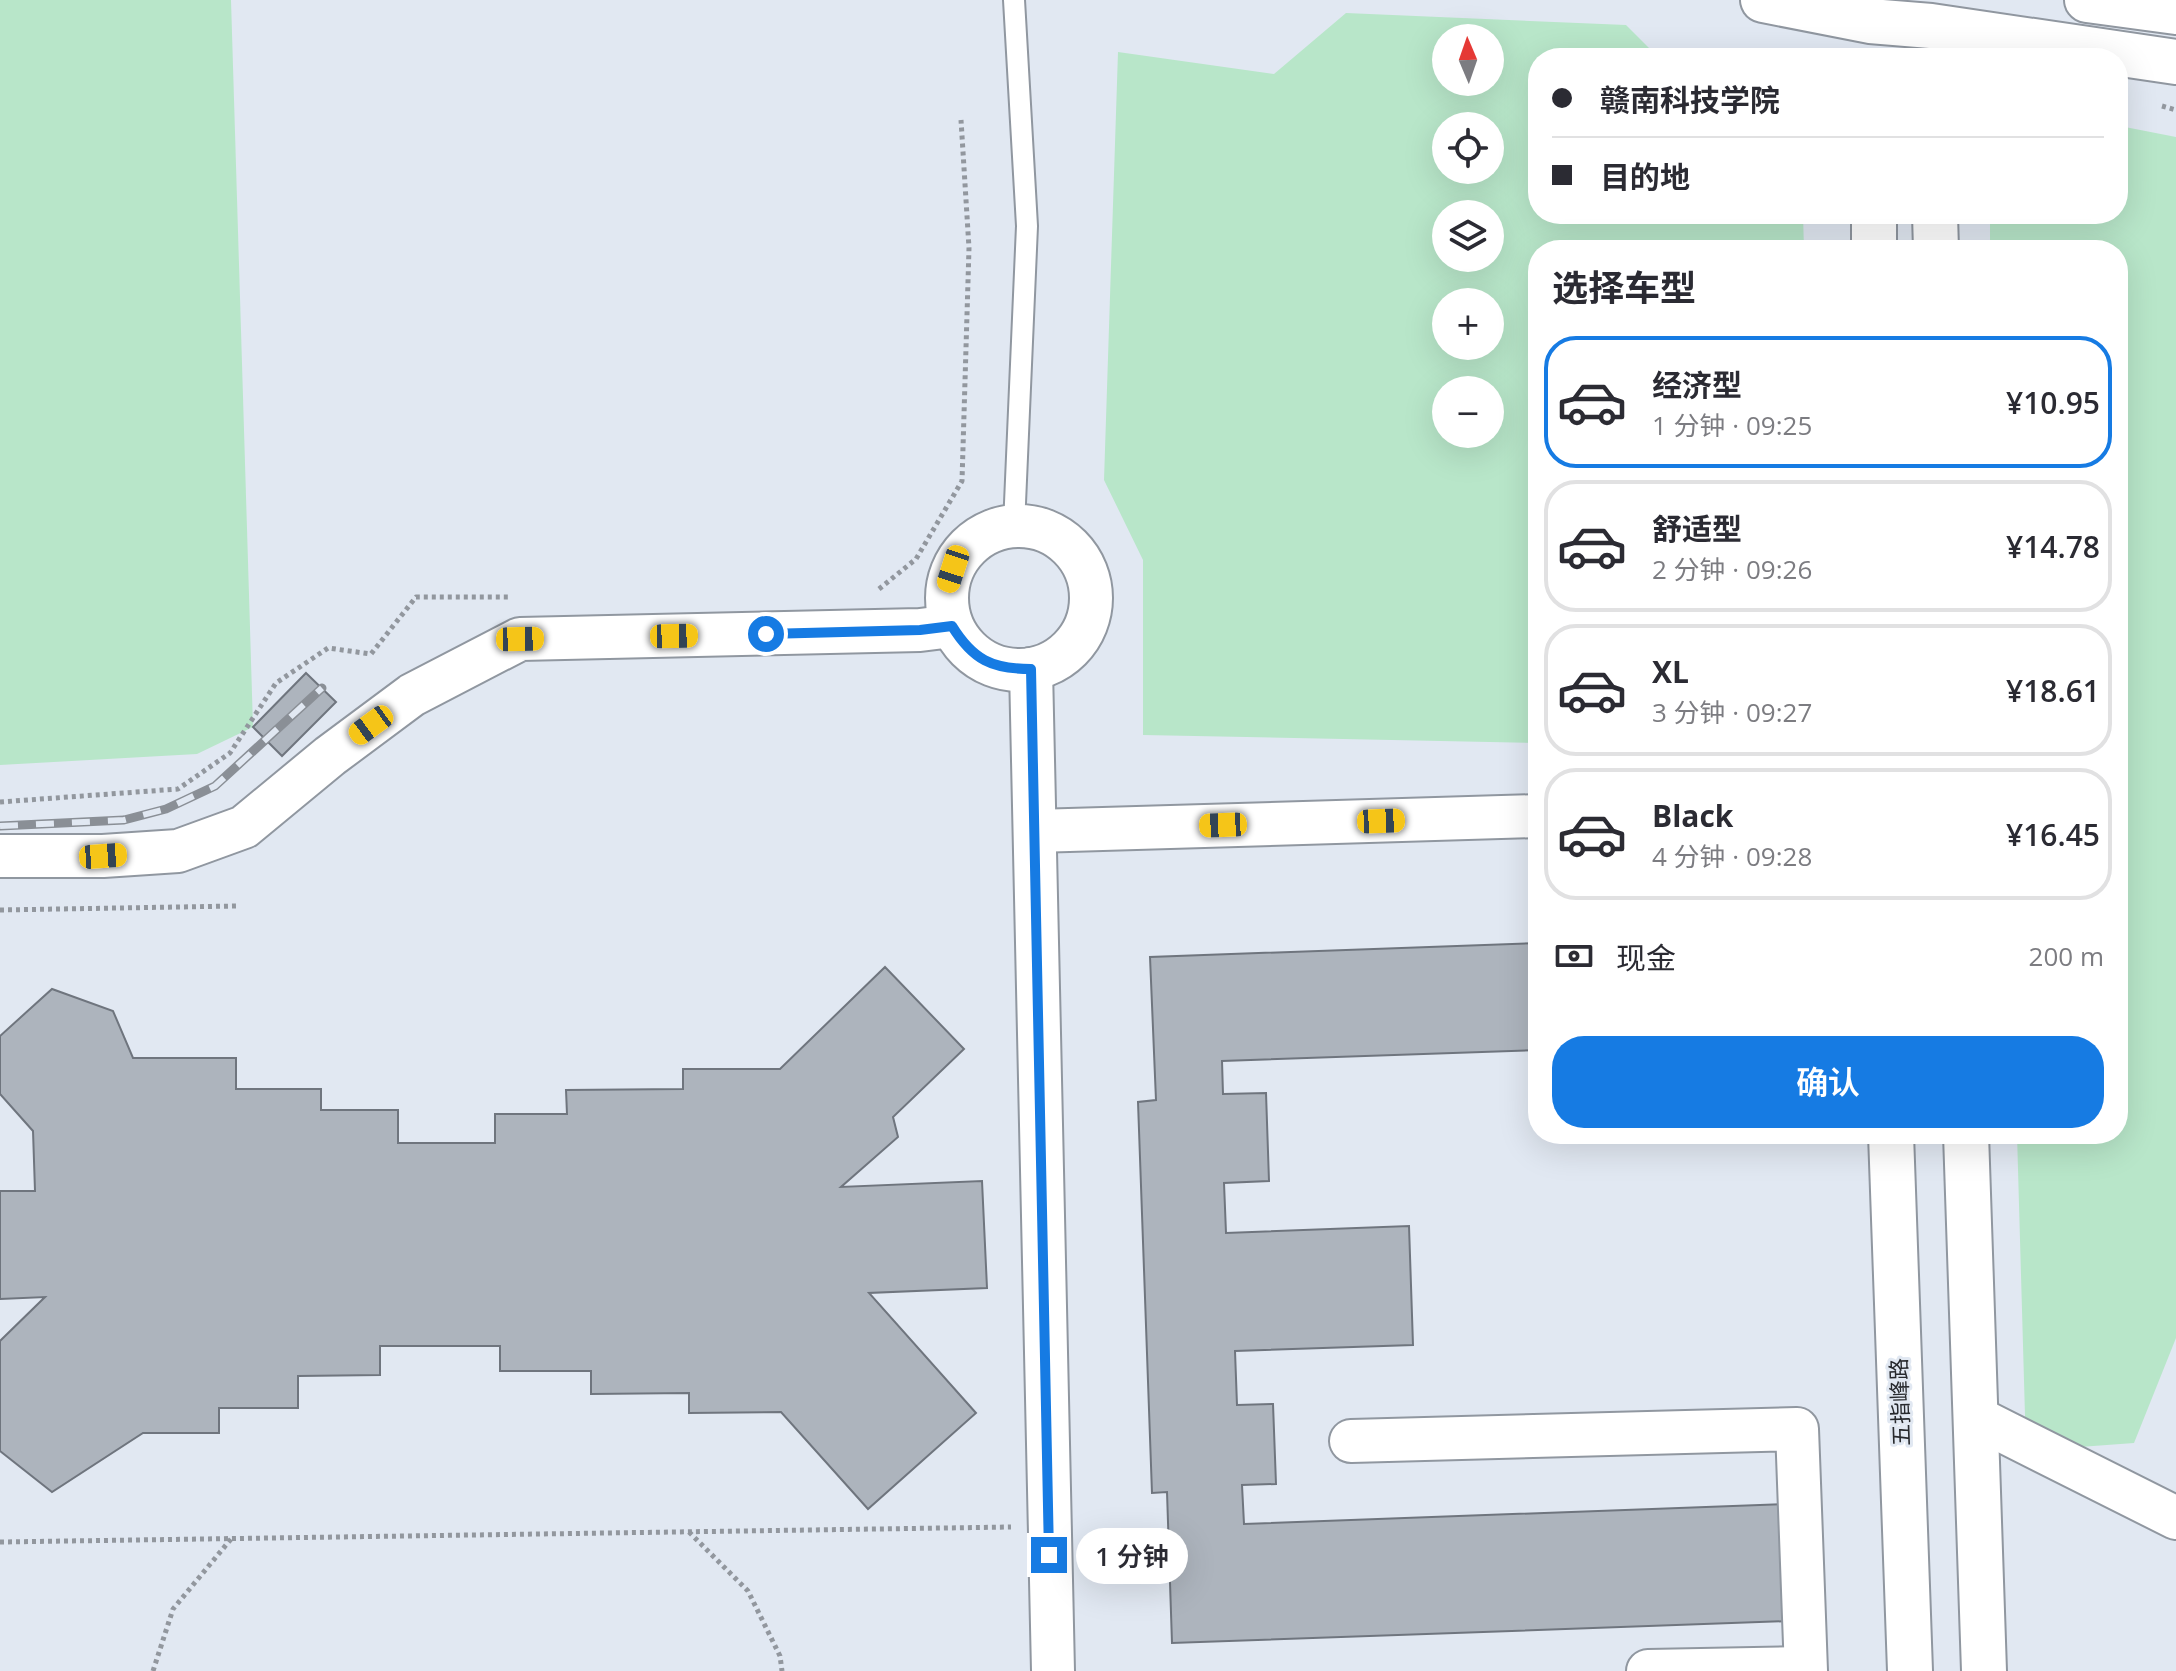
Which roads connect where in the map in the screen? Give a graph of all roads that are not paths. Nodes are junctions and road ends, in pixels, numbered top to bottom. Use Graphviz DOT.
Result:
graph roads {
  1 [pos="1014,0"];
  2 [pos="1763,0"];
  3 [pos="2087,0"];
  4 [pos="2176,12"];
  5 [pos="1870,26"];
  6 [pos="1931,28"];
  7 [pos="2075,48"];
  8 [pos="2128,55"];
  9 [pos="2176,62"];
  10 [pos="1014,526"];
  11 [pos="952,626"];
  12 [pos="1031,669"];
  13 [pos="1528,816"];
  14 [pos="1035,831"];
  15 [pos="0,856"];
  16 [pos="1891,1144"];
  17 [pos="1966,1144"];
  18 [pos="1975,1417"];
  19 [pos="1351,1441"];
  20 [pos="2176,1518"];
  21 [pos="1806,1669"];
  22 [pos="1053,1671"];
  23 [pos="1648,1671"];
  24 [pos="1910,1671"];
  25 [pos="1984,1671"];
  1 -- 10 [label="lane"];
  2 -- 5 [label="main road"];
  3 -- 4 [label="main road"];
  5 -- 6 [label="main road"];
  6 -- 7 [label="main road"];
  8 -- 9 [label="main road"];
  10 -- 11 [label="street"];
  10 -- 12 [label="street"];
  11 -- 12 [label="street"];
  11 -- 15 [label="street"];
  12 -- 14 [label="street"];
  13 -- 14 [label="street"];
  14 -- 22 [label="street"];
  16 -- 24 [label="main road, 五指峰路"];
  17 -- 18 [label="main road"];
  18 -- 20 [label="street"];
  18 -- 25 [label="main road"];
  19 -- 21 [label="street"];
  21 -- 23 [label="street"];
}
